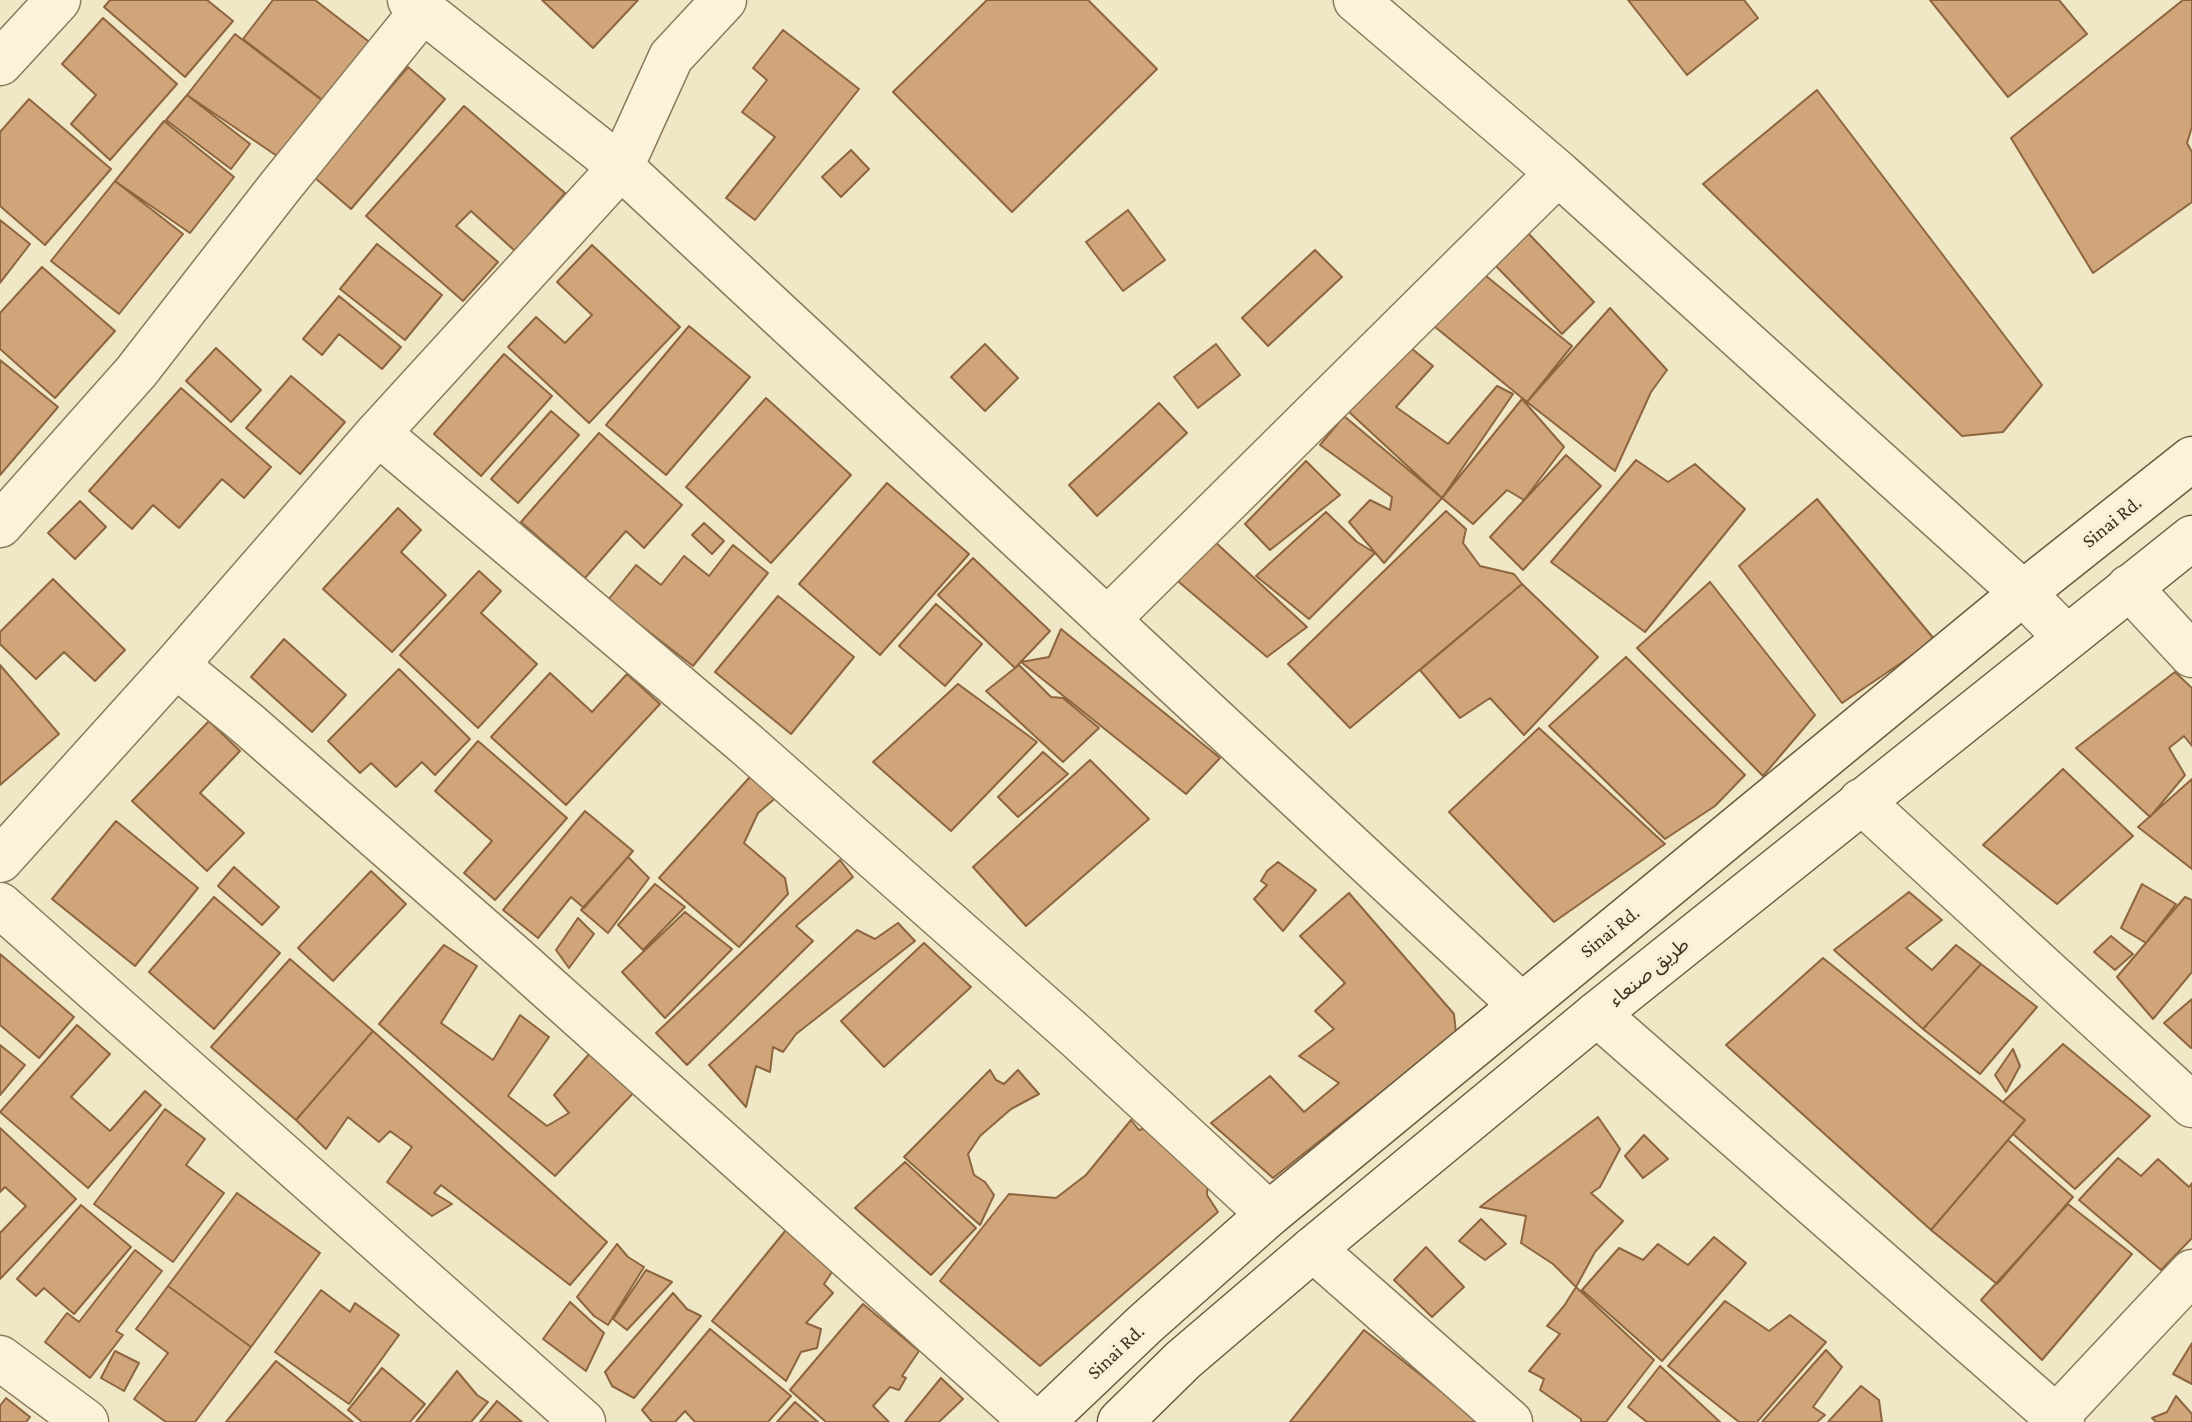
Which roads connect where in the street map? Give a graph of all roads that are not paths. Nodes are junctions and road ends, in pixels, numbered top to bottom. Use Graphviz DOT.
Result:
graph roads {
  1 [pos="58,0"];
  2 [pos="724,0"];
  3 [pos="1356,0"];
  4 [pos="416,5"];
  5 [pos="0,63"];
  6 [pos="621,167"];
  7 [pos="1558,173"];
  8 [pos="378,433"];
  9 [pos="2192,459"];
  10 [pos="0,525"];
  11 [pos="2192,538"];
  12 [pos="2129,587"];
  13 [pos="2023,593"];
  14 [pos="1107,620"];
  15 [pos="2066,637"];
  16 [pos="2192,655"];
  17 [pos="176,665"];
  18 [pos="1861,801"];
  19 [pos="0,860"];
  20 [pos="0,905"];
  21 [pos="1521,1005"];
  22 [pos="1597,1014"];
  23 [pos="2192,1105"];
  24 [pos="1269,1214"];
  25 [pos="1313,1249"];
  26 [pos="2192,1272"];
  27 [pos="0,1358"];
  28 [pos="2059,1419"];
  29 [pos="86,1422"];
  30 [pos="583,1422"];
  31 [pos="1033,1422"];
  32 [pos="1042,1422"];
  33 [pos="1120,1422"];
  34 [pos="1510,1422"];
  1 -- 5 [label="street"];
  2 -- 6 [label="street"];
  3 -- 7 [label="street"];
  4 -- 6 [label="street"];
  4 -- 10 [label="street"];
  6 -- 8 [label="street"];
  6 -- 14 [label="street"];
  7 -- 13 [label="street"];
  7 -- 14 [label="street"];
  8 -- 17 [label="street"];
  8 -- 24 [label="street"];
  9 -- 13 [label="street, Sinai Rd."];
  11 -- 12 [label="street, طريق صنعاء"];
  12 -- 15 [label="street, طريق صنعاء"];
  12 -- 16 [label="street"];
  13 -- 15 [label="street"];
  13 -- 21 [label="street, Sinai Rd."];
  14 -- 21 [label="street"];
  15 -- 18 [label="street, طريق صنعاء"];
  17 -- 19 [label="street"];
  17 -- 31 [label="street"];
  18 -- 22 [label="street, طريق صنعاء"];
  18 -- 23 [label="street"];
  20 -- 30 [label="street"];
  21 -- 24 [label="street, Sinai Rd."];
  22 -- 25 [label="street, طريق صنعاء"];
  22 -- 28 [label="street"];
  24 -- 32 [label="street, Sinai Rd."];
  25 -- 33 [label="street, طريق صنعاء"];
  25 -- 34 [label="street"];
  26 -- 28 [label="street"];
  27 -- 29 [label="street"];
}
